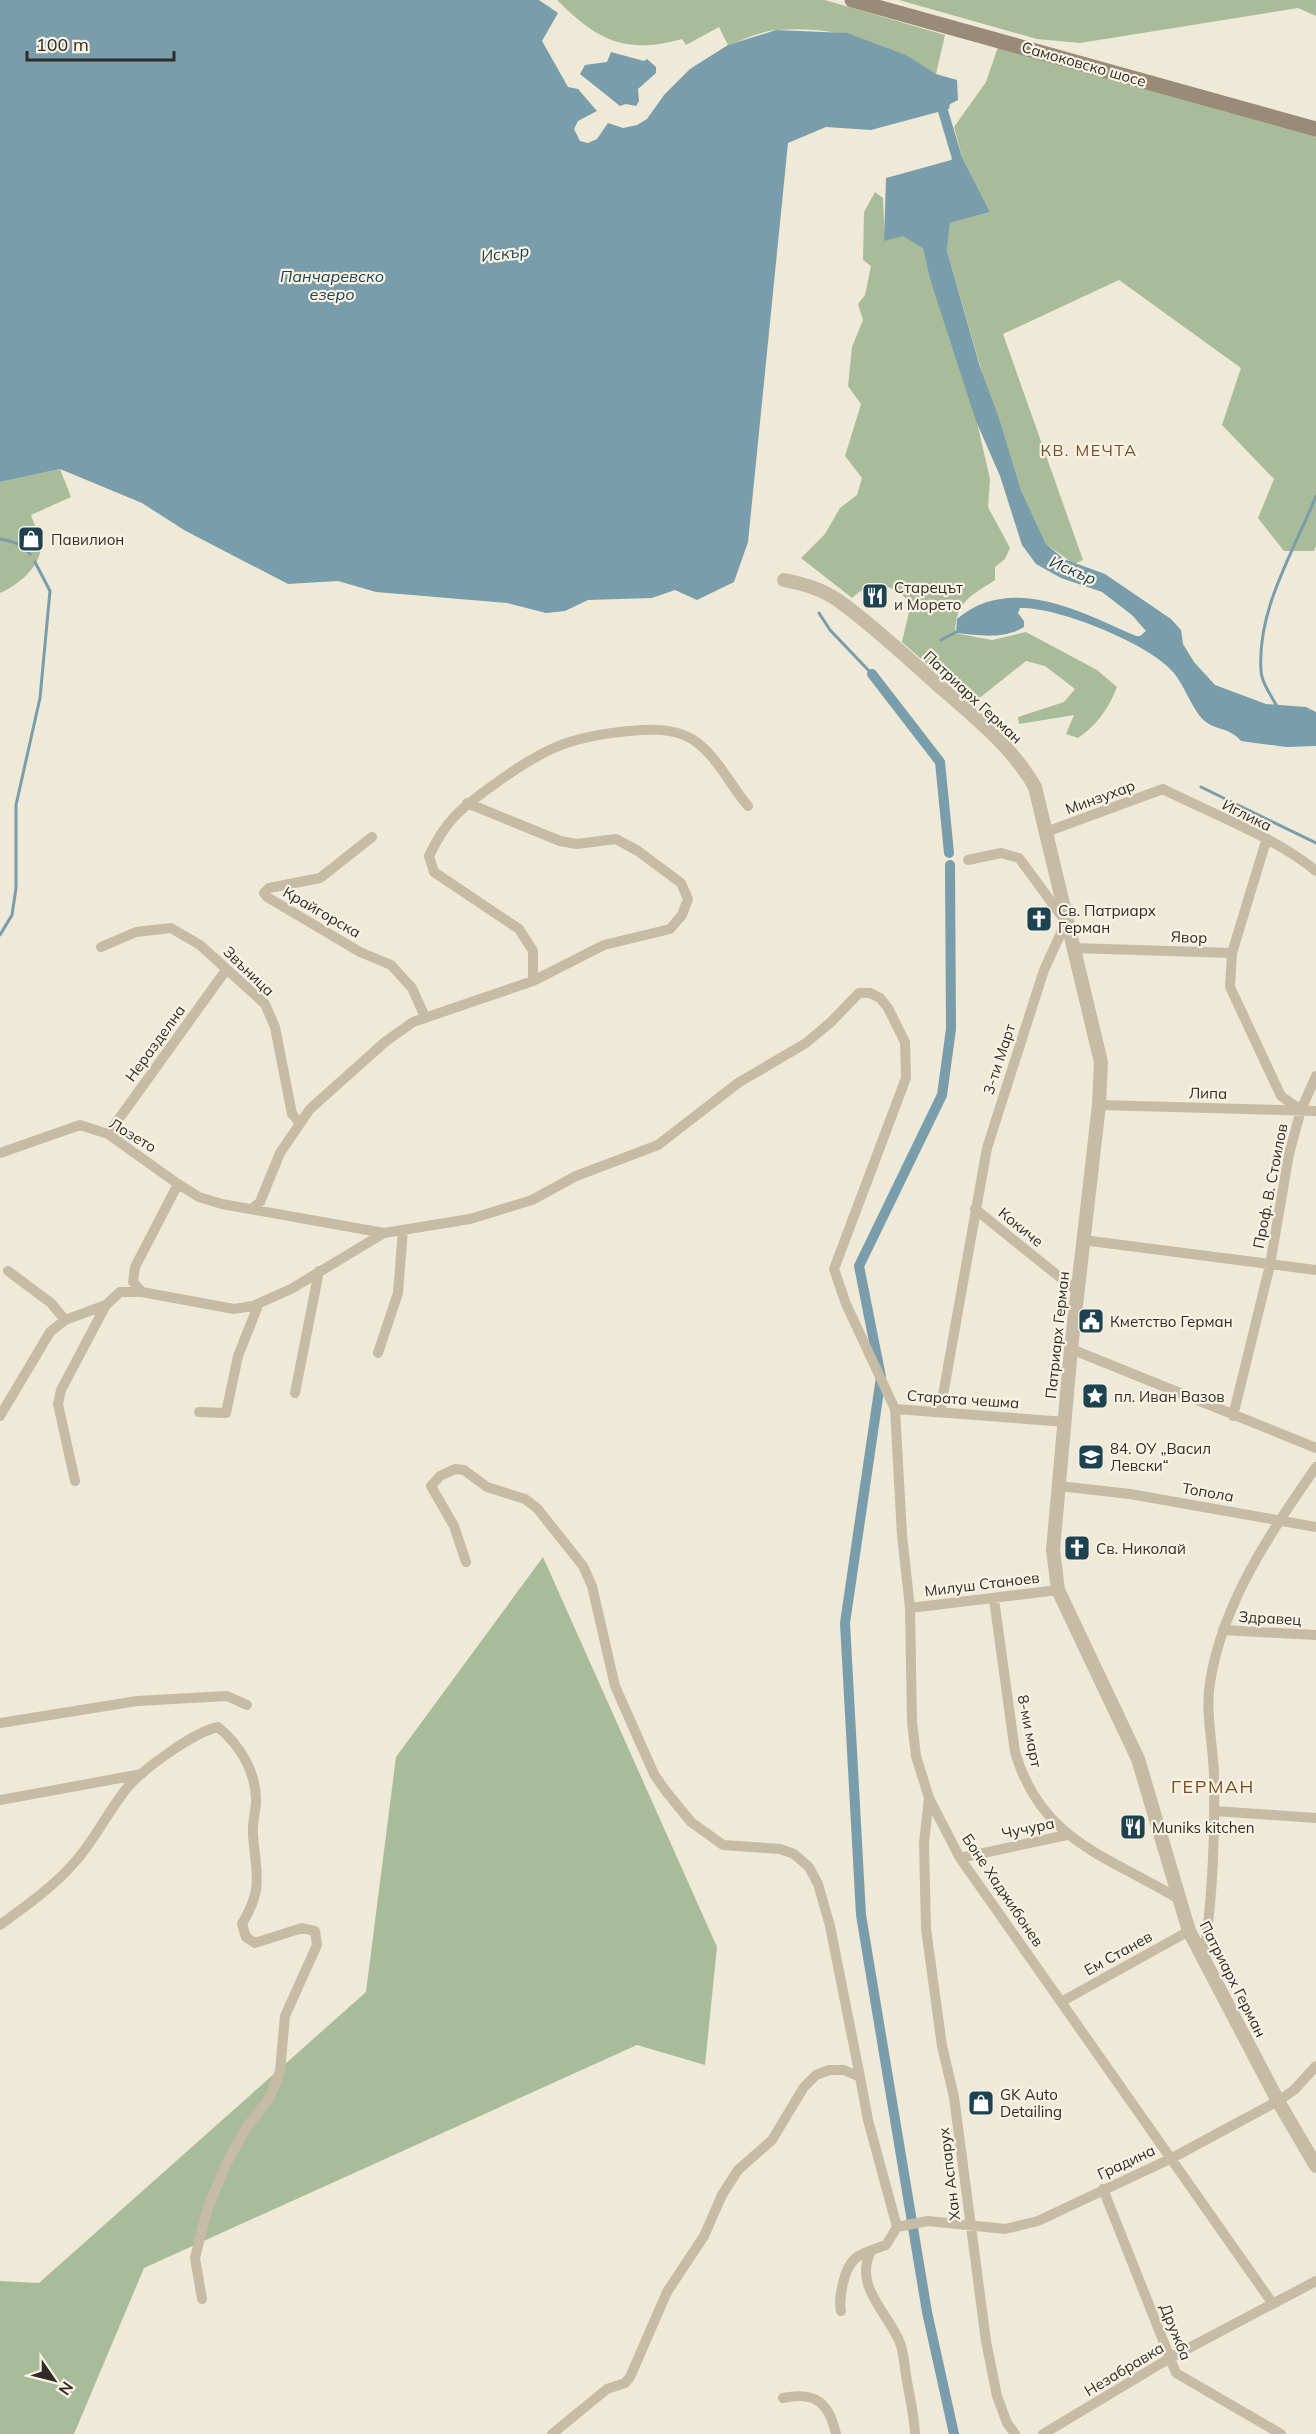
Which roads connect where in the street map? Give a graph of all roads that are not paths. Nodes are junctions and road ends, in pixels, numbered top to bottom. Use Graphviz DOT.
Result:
graph roads {
  1 [pos="852,0"];
  2 [pos="1316,129"];
  3 [pos="784,580"];
  4 [pos="1162,789"];
  5 [pos="467,803"];
  6 [pos="748,806"];
  7 [pos="1046,832"];
  8 [pos="372,837"];
  9 [pos="1266,841"];
  10 [pos="968,860"];
  11 [pos="1316,871"];
  12 [pos="1066,922"];
  13 [pos="101,947"];
  14 [pos="1073,948"];
  15 [pos="1232,953"];
  16 [pos="226,970"];
  17 [pos="533,981"];
  18 [pos="424,1017"];
  19 [pos="1316,1076"];
  20 [pos="1100,1105"];
  21 [pos="1301,1110"];
  22 [pos="1316,1111"];
  23 [pos="300,1124"];
  24 [pos="108,1134"];
  25 [pos="0,1154"];
  26 [pos="178,1184"];
  27 [pos="253,1208"];
  28 [pos="975,1209"];
  29 [pos="404,1230"];
  30 [pos="384,1233"];
  31 [pos="1083,1240"];
  32 [pos="1270,1265"];
  33 [pos="1316,1270"];
  34 [pos="8,1271"];
  35 [pos="319,1271"];
  36 [pos="1077,1291"];
  37 [pos="142,1292"];
  38 [pos="259,1303"];
  39 [pos="106,1305"];
  40 [pos="65,1320"];
  41 [pos="1071,1349"];
  42 [pos="378,1353"];
  43 [pos="295,1393"];
  44 [pos="895,1409"];
  45 [pos="940,1412"];
  46 [pos="199,1413"];
  47 [pos="0,1416"];
  48 [pos="1233,1416"];
  49 [pos="1066,1422"];
  50 [pos="1316,1448"];
  51 [pos="1316,1467"];
  52 [pos="75,1481"];
  53 [pos="1059,1486"];
  54 [pos="1280,1520"];
  55 [pos="1316,1527"];
  56 [pos="466,1562"];
  57 [pos="1058,1590"];
  58 [pos="994,1599"];
  59 [pos="910,1608"];
  60 [pos="1223,1630"];
  61 [pos="1316,1635"];
  62 [pos="247,1705"];
  63 [pos="0,1723"];
  64 [pos="142,1774"];
  65 [pos="928,1798"];
  66 [pos="0,1800"];
  67 [pos="1215,1811"];
  68 [pos="1316,1818"];
  69 [pos="1067,1835"];
  70 [pos="960,1858"];
  71 [pos="1177,1898"];
  72 [pos="0,1925"];
  73 [pos="1189,1931"];
  74 [pos="1203,1961"];
  75 [pos="1061,2002"];
  76 [pos="1316,2066"];
  77 [pos="860,2077"];
  78 [pos="1278,2101"];
  79 [pos="1172,2157"];
  80 [pos="1316,2166"];
  81 [pos="1104,2189"];
  82 [pos="970,2226"];
  83 [pos="897,2227"];
  84 [pos="870,2251"];
  85 [pos="1316,2281"];
  86 [pos="202,2299"];
  87 [pos="1273,2304"];
  88 [pos="841,2312"];
  89 [pos="1170,2358"];
  90 [pos="783,2398"];
  91 [pos="1263,2430"];
  92 [pos="552,2434"];
  93 [pos="836,2434"];
  94 [pos="915,2434"];
  95 [pos="1015,2434"];
  96 [pos="1043,2434"];
  97 [pos="1281,2434"];
  1 -- 2 [label="main road, Самоковско шосе"];
  3 -- 7 [label="street, Патриарх Герман"];
  4 -- 7 [label="street, Минзухар"];
  4 -- 9 [label="street, Иглика"];
  5 -- 6 [label="street"];
  5 -- 17 [label="street"];
  5 -- 17 [label="street"];
  7 -- 12 [label="street, Патриарх Герман"];
  8 -- 18 [label="street, Крайгорска"];
  9 -- 11 [label="street, Иглика"];
  9 -- 15 [label="street, Проф. В. Стоилов"];
  10 -- 12 [label="street"];
  12 -- 14 [label="street, Патриарх Герман"];
  12 -- 28 [label="street, 3-ти Март"];
  13 -- 16 [label="street, Звъница"];
  14 -- 15 [label="street, Явор"];
  14 -- 20 [label="street, Патриарх Герман"];
  15 -- 21 [label="street, Проф. В. Стоилов"];
  16 -- 23 [label="street, Звъница"];
  16 -- 24 [label="street, Неразделна"];
  17 -- 18 [label="street"];
  18 -- 23 [label="street"];
  19 -- 21 [label="street"];
  20 -- 21 [label="street, Липа"];
  20 -- 31 [label="street, Патриарх Герман"];
  21 -- 22 [label="street, Липа"];
  21 -- 32 [label="street, Проф. В. Стоилов"];
  23 -- 27 [label="street"];
  24 -- 25 [label="street, Лозето"];
  24 -- 26 [label="street, Лозето"];
  26 -- 27 [label="street, Лозето"];
  26 -- 37 [label="street"];
  27 -- 30 [label="street, Лозето"];
  28 -- 36 [label="street, Кокиче"];
  28 -- 45 [label="street, 3-ти Март"];
  29 -- 30 [label="street, Боне Хаджибонев"];
  29 -- 42 [label="street"];
  29 -- 44 [label="street, Боне Хаджибонев"];
  30 -- 35 [label="street"];
  31 -- 32 [label="street"];
  31 -- 36 [label="street, Патриарх Герман"];
  32 -- 33 [label="street"];
  32 -- 48 [label="street, Проф. В. Стоилов"];
  34 -- 40 [label="street"];
  35 -- 38 [label="street"];
  35 -- 43 [label="street"];
  36 -- 41 [label="street, Патриарх Герман"];
  37 -- 38 [label="street"];
  37 -- 39 [label="street"];
  38 -- 46 [label="street"];
  39 -- 40 [label="street"];
  39 -- 52 [label="street"];
  40 -- 47 [label="street"];
  41 -- 48 [label="street"];
  41 -- 49 [label="street, Патриарх Герман"];
  44 -- 45 [label="street, Старата чешма"];
  44 -- 59 [label="street, Боне Хаджибонев"];
  45 -- 49 [label="street, Старата чешма"];
  48 -- 50 [label="street"];
  49 -- 53 [label="street, Патриарх Герман"];
  51 -- 54 [label="street"];
  53 -- 54 [label="street, Топола"];
  53 -- 57 [label="street, Патриарх Герман"];
  54 -- 55 [label="street, Топола"];
  54 -- 60 [label="street"];
  56 -- 77 [label="street"];
  57 -- 58 [label="street, Милуш Станоев"];
  57 -- 71 [label="street, Патриарх Герман"];
  58 -- 59 [label="street, Милуш Станоев"];
  58 -- 69 [label="street, 8-ми март"];
  59 -- 65 [label="street, Боне Хаджибонев"];
  60 -- 61 [label="street, Здравец"];
  60 -- 67 [label="street"];
  62 -- 63 [label="street"];
  64 -- 66 [label="street"];
  64 -- 72 [label="street"];
  64 -- 86 [label="street"];
  65 -- 70 [label="street, Боне Хаджибонев"];
  65 -- 82 [label="street, Хан Аспарух"];
  67 -- 68 [label="street"];
  67 -- 74 [label="street"];
  69 -- 70 [label="street, Чучура"];
  69 -- 71 [label="street, 8-ми март"];
  70 -- 75 [label="street, Боне Хаджибонев"];
  71 -- 73 [label="street, Патриарх Герман"];
  73 -- 74 [label="street, Патриарх Герман"];
  73 -- 75 [label="street, Ем Станев"];
  74 -- 78 [label="street, Патриарх Герман"];
  75 -- 79 [label="street, Боне Хаджибонев"];
  76 -- 78 [label="street, Градина"];
  77 -- 83 [label="street"];
  77 -- 92 [label="street"];
  78 -- 79 [label="street, Градина"];
  78 -- 80 [label="street, Патриарх Герман"];
  79 -- 81 [label="street, Градина"];
  79 -- 87 [label="street, Боне Хаджибонев"];
  81 -- 82 [label="street, Градина"];
  81 -- 89 [label="street, Дружба"];
  82 -- 83 [label="street, Градина"];
  82 -- 95 [label="street, Хан Аспарух"];
  83 -- 84 [label="street"];
  84 -- 88 [label="street"];
  84 -- 94 [label="street"];
  85 -- 87 [label="street, Незабравка"];
  87 -- 89 [label="street, Незабравка"];
  89 -- 91 [label="street, Дружба"];
  89 -- 96 [label="street, Незабравка"];
  90 -- 93 [label="street"];
  91 -- 97 [label="street, Дружба"];
}
